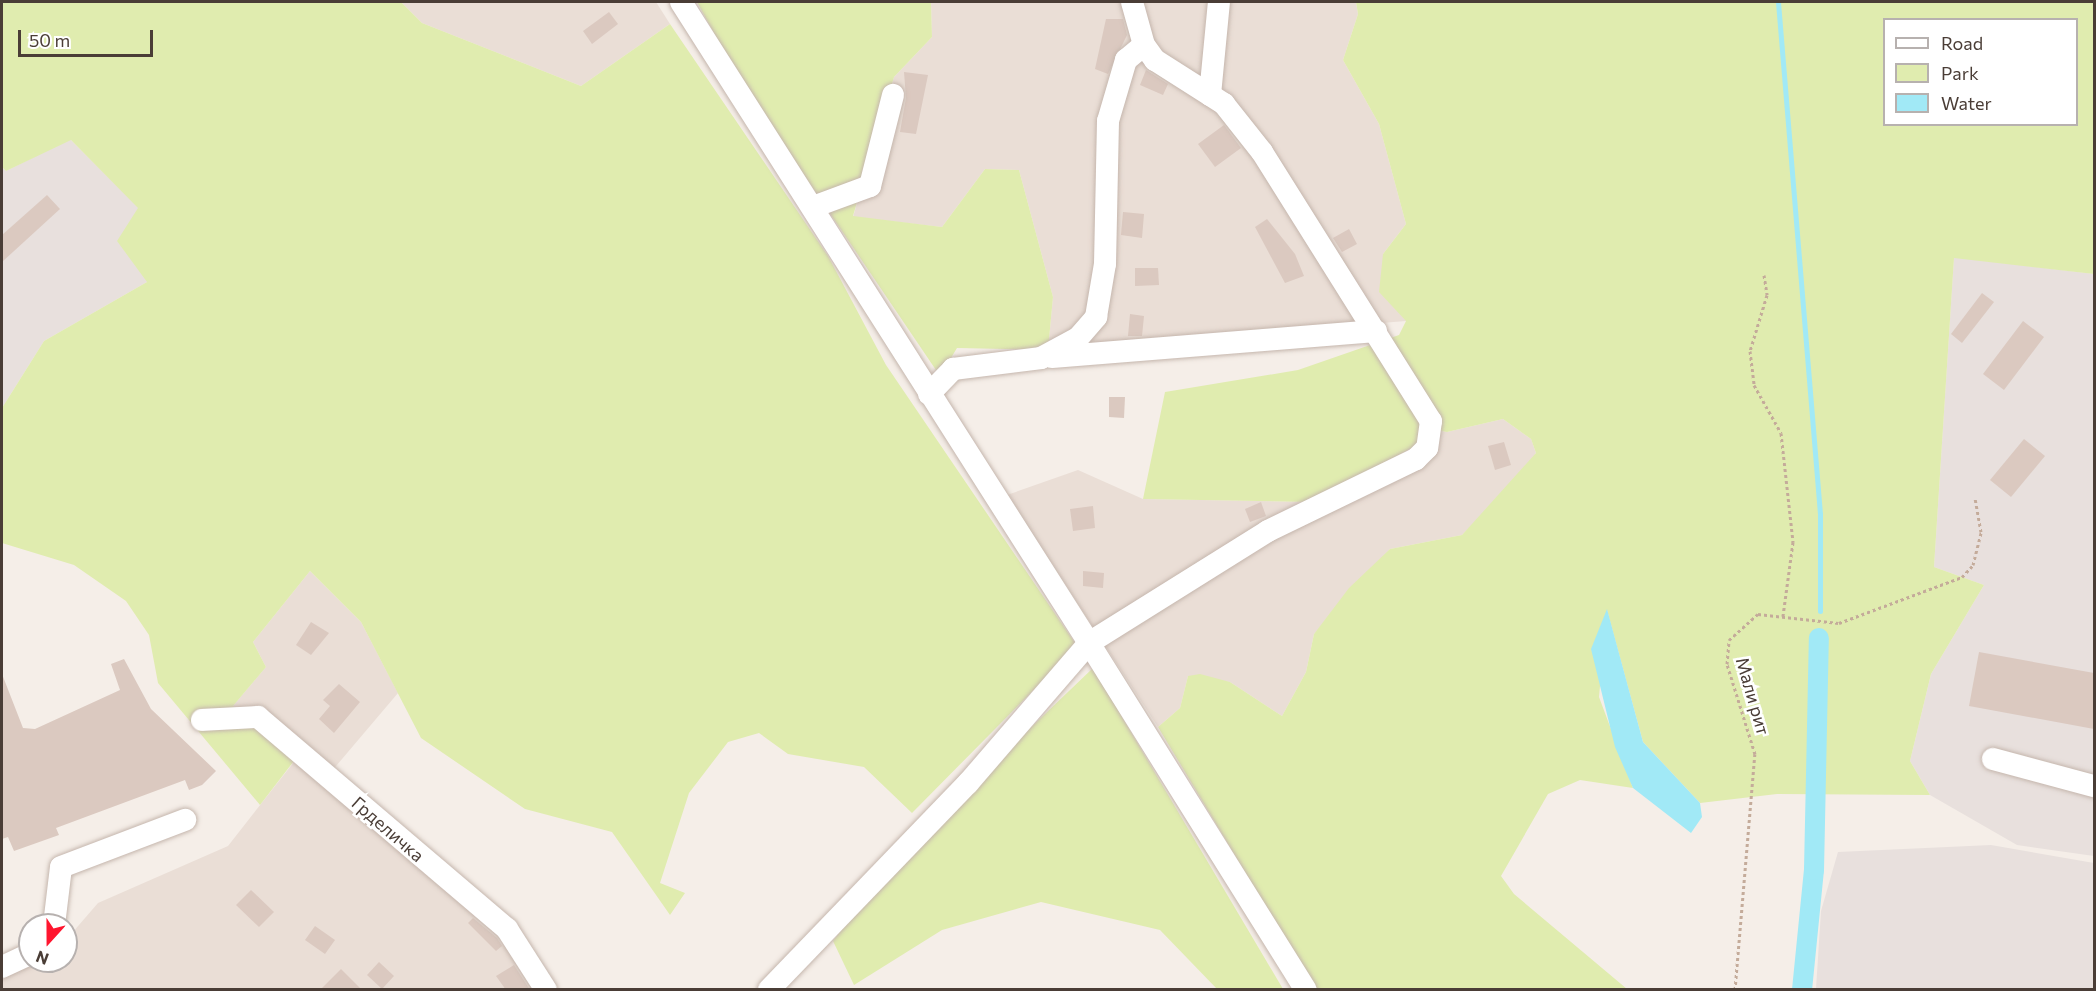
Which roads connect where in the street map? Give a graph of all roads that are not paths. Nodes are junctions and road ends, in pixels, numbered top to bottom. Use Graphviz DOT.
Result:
graph roads {
  1 [pos="681,2"];
  2 [pos="1132,2"];
  3 [pos="1219,2"];
  4 [pos="1144,45"];
  5 [pos="893,95"];
  6 [pos="1210,95"];
  7 [pos="813,207"];
  8 [pos="1376,331"];
  9 [pos="1041,358"];
  10 [pos="929,394"];
  11 [pos="1089,643"];
  12 [pos="202,720"];
  13 [pos="1993,759"];
  14 [pos="2094,786"];
  15 [pos="185,820"];
  16 [pos="55,913"];
  17 [pos="18,960"];
  18 [pos="2,967"];
  19 [pos="546,990"];
  20 [pos="769,990"];
  21 [pos="1306,990"];
  1 -- 7 [label="lane"];
  2 -- 4 [label="lane"];
  3 -- 6 [label="lane"];
  4 -- 6 [label="lane"];
  4 -- 9 [label="lane"];
  5 -- 7 [label="lane"];
  6 -- 8 [label="lane"];
  7 -- 10 [label="lane"];
  8 -- 9 [label="lane"];
  8 -- 11 [label="lane"];
  9 -- 10 [label="lane"];
  10 -- 11 [label="lane"];
  11 -- 20 [label="lane"];
  11 -- 21 [label="lane"];
  12 -- 19 [label="lane, Грделичка"];
  13 -- 14 [label="lane"];
  15 -- 16 [label="lane"];
  17 -- 18 [label="lane"];
}
